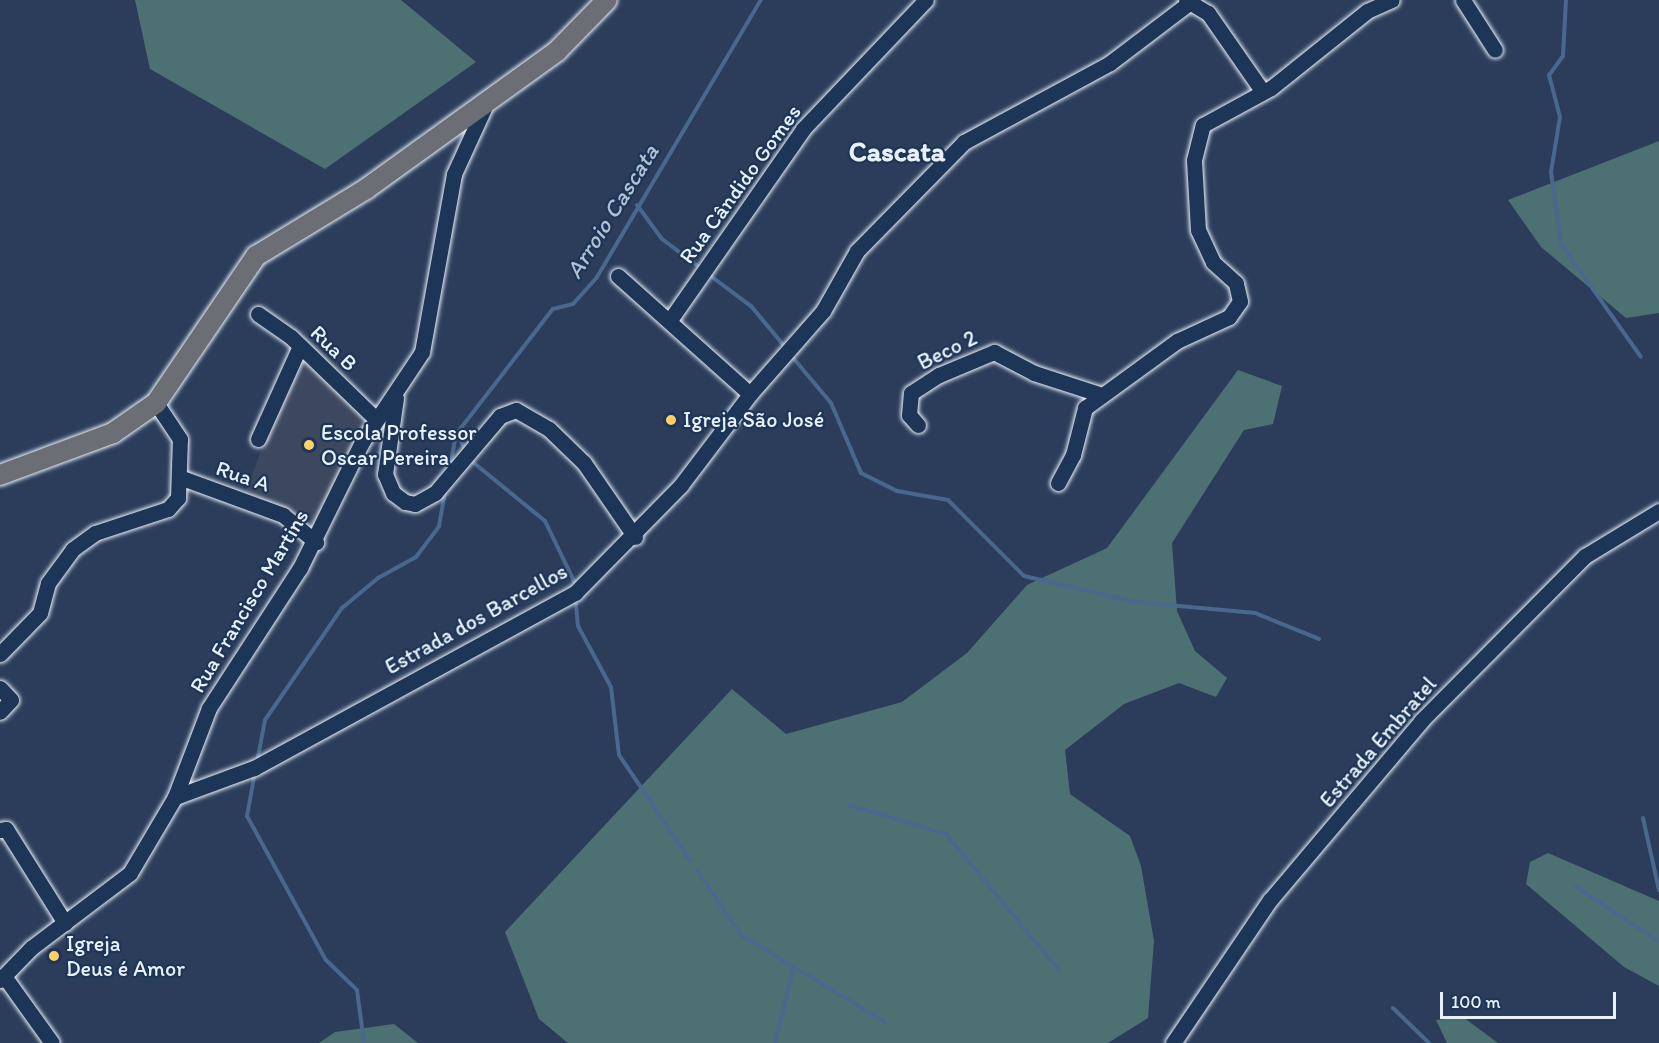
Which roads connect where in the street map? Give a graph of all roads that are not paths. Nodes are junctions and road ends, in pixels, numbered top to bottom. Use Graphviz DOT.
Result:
graph roads {
  1 [pos="608,0"];
  2 [pos="926,0"];
  3 [pos="1392,0"];
  4 [pos="1463,0"];
  5 [pos="1190,1"];
  6 [pos="1495,50"];
  7 [pos="1263,92"];
  8 [pos="489,98"];
  9 [pos="618,276"];
  10 [pos="258,314"];
  11 [pos="670,320"];
  12 [pos="300,346"];
  13 [pos="750,394"];
  14 [pos="1102,394"];
  15 [pos="396,398"];
  16 [pos="156,403"];
  17 [pos="375,418"];
  18 [pos="918,425"];
  19 [pos="258,439"];
  20 [pos="0,475"];
  21 [pos="182,478"];
  22 [pos="1058,483"];
  23 [pos="1659,512"];
  24 [pos="635,537"];
  25 [pos="316,542"];
  26 [pos="0,654"];
  27 [pos="0,688"];
  28 [pos="0,712"];
  29 [pos="175,797"];
  30 [pos="0,830"];
  31 [pos="65,923"];
  32 [pos="2,978"];
  33 [pos="52,1043"];
  34 [pos="1173,1043"];
  1 -- 8 [label="main road"];
  2 -- 11 [label="street, Rua Cândido Gomes"];
  3 -- 7 [label="street"];
  4 -- 6 [label="street"];
  5 -- 7 [label="street"];
  5 -- 13 [label="street, Estrada dos Barcellos"];
  7 -- 14 [label="street"];
  8 -- 15 [label="street, Rua Francisco Martins"];
  8 -- 16 [label="main road"];
  9 -- 11 [label="street"];
  10 -- 12 [label="street, Rua B"];
  11 -- 13 [label="street"];
  12 -- 17 [label="street, Rua B"];
  12 -- 19 [label="street"];
  13 -- 24 [label="street, Estrada dos Barcellos"];
  14 -- 18 [label="street, Beco 2"];
  14 -- 22 [label="street"];
  15 -- 17 [label="street, Rua Francisco Martins"];
  15 -- 24 [label="street"];
  16 -- 20 [label="main road"];
  16 -- 21 [label="street"];
  17 -- 25 [label="street, Rua Francisco Martins"];
  21 -- 25 [label="street, Rua A"];
  21 -- 26 [label="street"];
  23 -- 34 [label="street, Estrada Embratel"];
  24 -- 29 [label="street, Estrada dos Barcellos"];
  25 -- 29 [label="street, Rua Francisco Martins"];
  27 -- 28 [label="street"];
  29 -- 31 [label="street"];
  30 -- 31 [label="street"];
  31 -- 32 [label="street"];
  32 -- 33 [label="street"];
}
